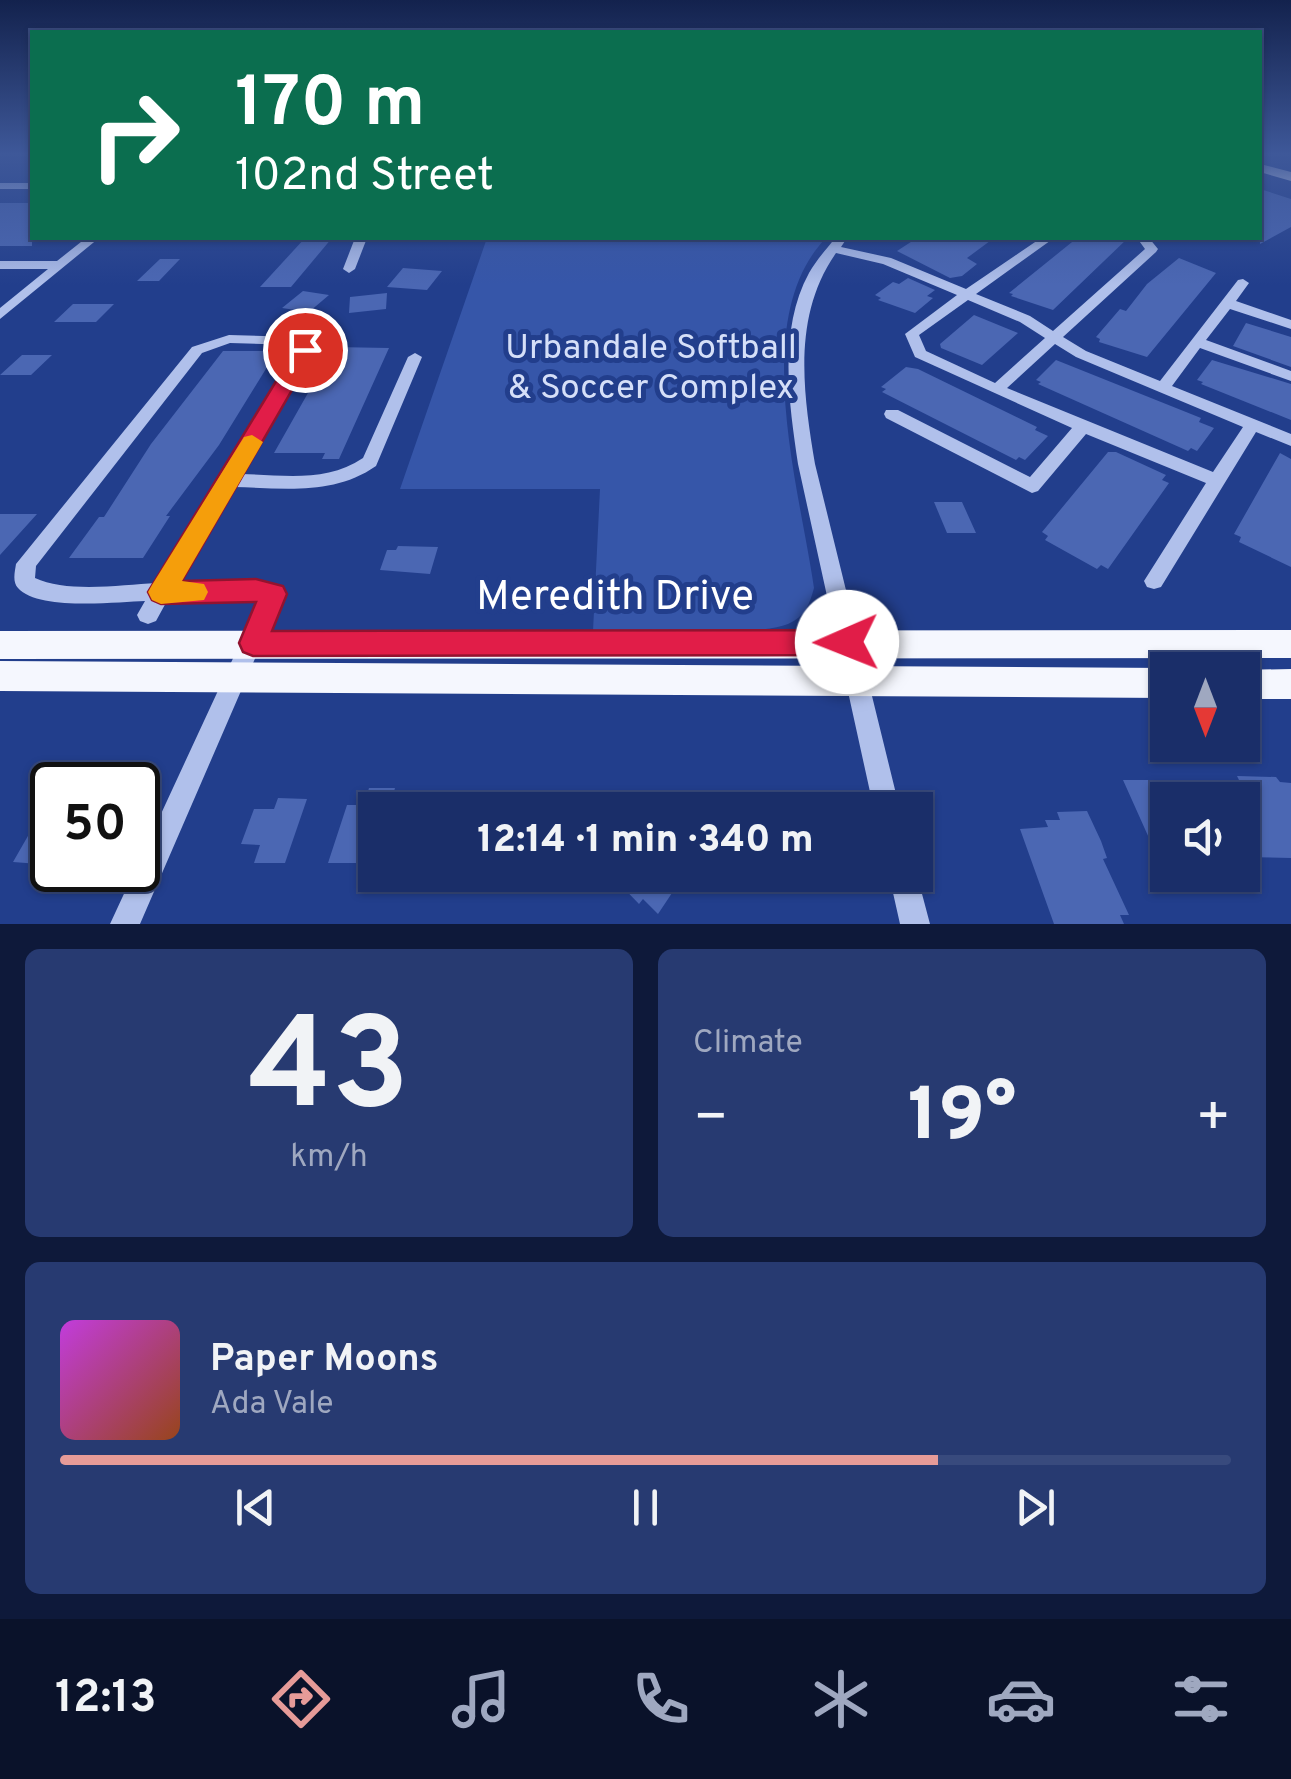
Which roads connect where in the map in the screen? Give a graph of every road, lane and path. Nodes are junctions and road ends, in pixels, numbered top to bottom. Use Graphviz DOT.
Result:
graph roads {
  1 [pos="91,240"];
  2 [pos="360,240"];
  3 [pos="1045,240"];
  4 [pos="1146,240"];
  5 [pos="832,247"];
  6 [pos="0,265"];
  7 [pos="60,265"];
  8 [pos="349,269"];
  9 [pos="1243,284"];
  10 [pos="967,295"];
  11 [pos="1227,303"];
  12 [pos="0,315"];
  13 [pos="1291,325"];
  14 [pos="1056,338"];
  15 [pos="1197,342"];
  16 [pos="416,357"];
  17 [pos="1291,376"];
  18 [pos="1162,388"];
  19 [pos="996,390"];
  20 [pos="892,414"];
  21 [pos="1254,424"];
  22 [pos="1084,425"];
  23 [pos="1291,440"];
  24 [pos="230,480"];
  25 [pos="1218,481"];
  26 [pos="1154,581"];
  27 [pos="161,592"];
  28 [pos="148,615"];
  29 [pos="847,642"];
  30 [pos="253,643"];
  31 [pos="0,644"];
  32 [pos="1291,644"];
  33 [pos="0,676"];
  34 [pos="239,677"];
  35 [pos="855,680"];
  36 [pos="1150,683"];
  37 [pos="1260,684"];
  38 [pos="1291,684"];
  39 [pos="883,792"];
  40 [pos="907,892"];
  41 [pos="124,924"];
  42 [pos="915,924"];
  1 -- 7 [label="street"];
  2 -- 8 [label="street"];
  3 -- 10 [label="street"];
  4 -- 14 [label="street"];
  5 -- 10 [label="street"];
  5 -- 29 [label="street"];
  6 -- 7 [label="street"];
  7 -- 12 [label="street"];
  9 -- 11 [label="street"];
  10 -- 14 [label="street"];
  10 -- 19 [label="street"];
  11 -- 13 [label="street"];
  11 -- 15 [label="street"];
  14 -- 18 [label="street"];
  14 -- 19 [label="street"];
  15 -- 17 [label="street"];
  15 -- 18 [label="street"];
  16 -- 24 [label="street"];
  18 -- 21 [label="street"];
  19 -- 22 [label="street"];
  20 -- 22 [label="street"];
  21 -- 23 [label="street"];
  21 -- 25 [label="street"];
  22 -- 25 [label="street"];
  24 -- 27 [label="street"];
  24 -- 27 [label="street"];
  25 -- 26 [label="street"];
  27 -- 28 [label="street"];
  27 -- 30 [label="street"];
  29 -- 30 [label="main road, Meredith Drive"];
  29 -- 32 [label="main road, Meredith Drive"];
  29 -- 35 [label="street"];
  30 -- 31 [label="main road, Meredith Drive"];
  30 -- 34 [label="street"];
  33 -- 34 [label="main road"];
  34 -- 35 [label="main road"];
  34 -- 41 [label="street"];
  35 -- 36 [label="main road"];
  35 -- 39 [label="street"];
  37 -- 38 [label="main road"];
  40 -- 42 [label="street"];
}
